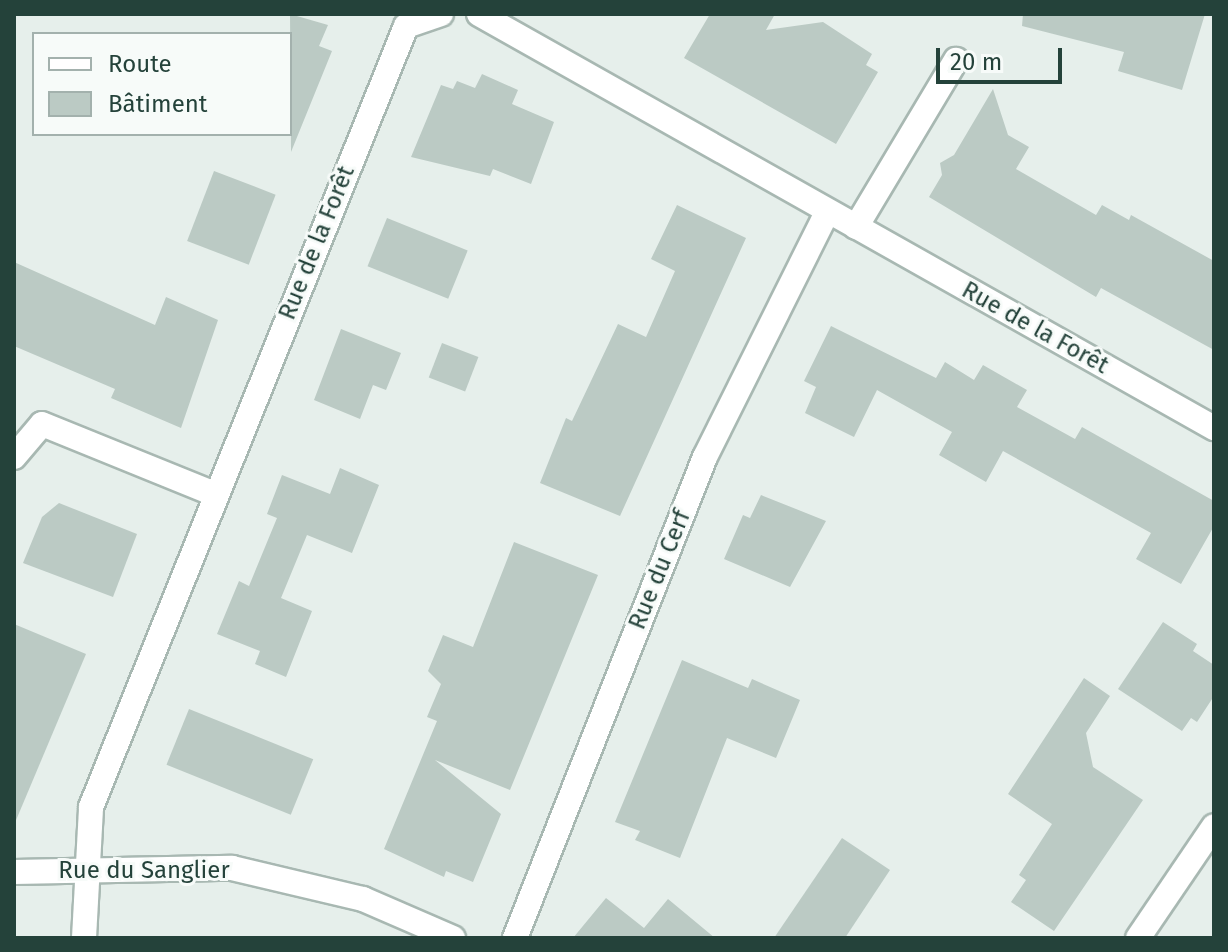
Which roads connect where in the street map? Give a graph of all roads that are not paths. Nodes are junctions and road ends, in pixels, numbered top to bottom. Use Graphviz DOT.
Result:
graph roads {
  1 [pos="441,14"];
  2 [pos="479,14"];
  3 [pos="956,60"];
  4 [pos="827,212"];
  5 [pos="856,227"];
  6 [pos="1214,428"];
  7 [pos="14,457"];
  8 [pos="214,494"];
  9 [pos="1214,826"];
  10 [pos="87,870"];
  11 [pos="14,872"];
  12 [pos="84,938"];
  13 [pos="453,938"];
  14 [pos="515,938"];
  15 [pos="1138,938"];
  1 -- 8 [label="street, Rue de la Forêt"];
  2 -- 4 [label="street, Rue de la Forêt"];
  3 -- 5 [label="street"];
  4 -- 5 [label="street, Rue de la Forêt"];
  4 -- 14 [label="street, Rue du Cerf"];
  5 -- 6 [label="street, Rue de la Forêt"];
  7 -- 8 [label="street"];
  8 -- 10 [label="street, Rue de la Forêt"];
  9 -- 15 [label="street"];
  10 -- 11 [label="street, Rue du Sanglier"];
  10 -- 12 [label="street, Rue de la Forêt"];
  10 -- 13 [label="street, Rue du Sanglier"];
}
